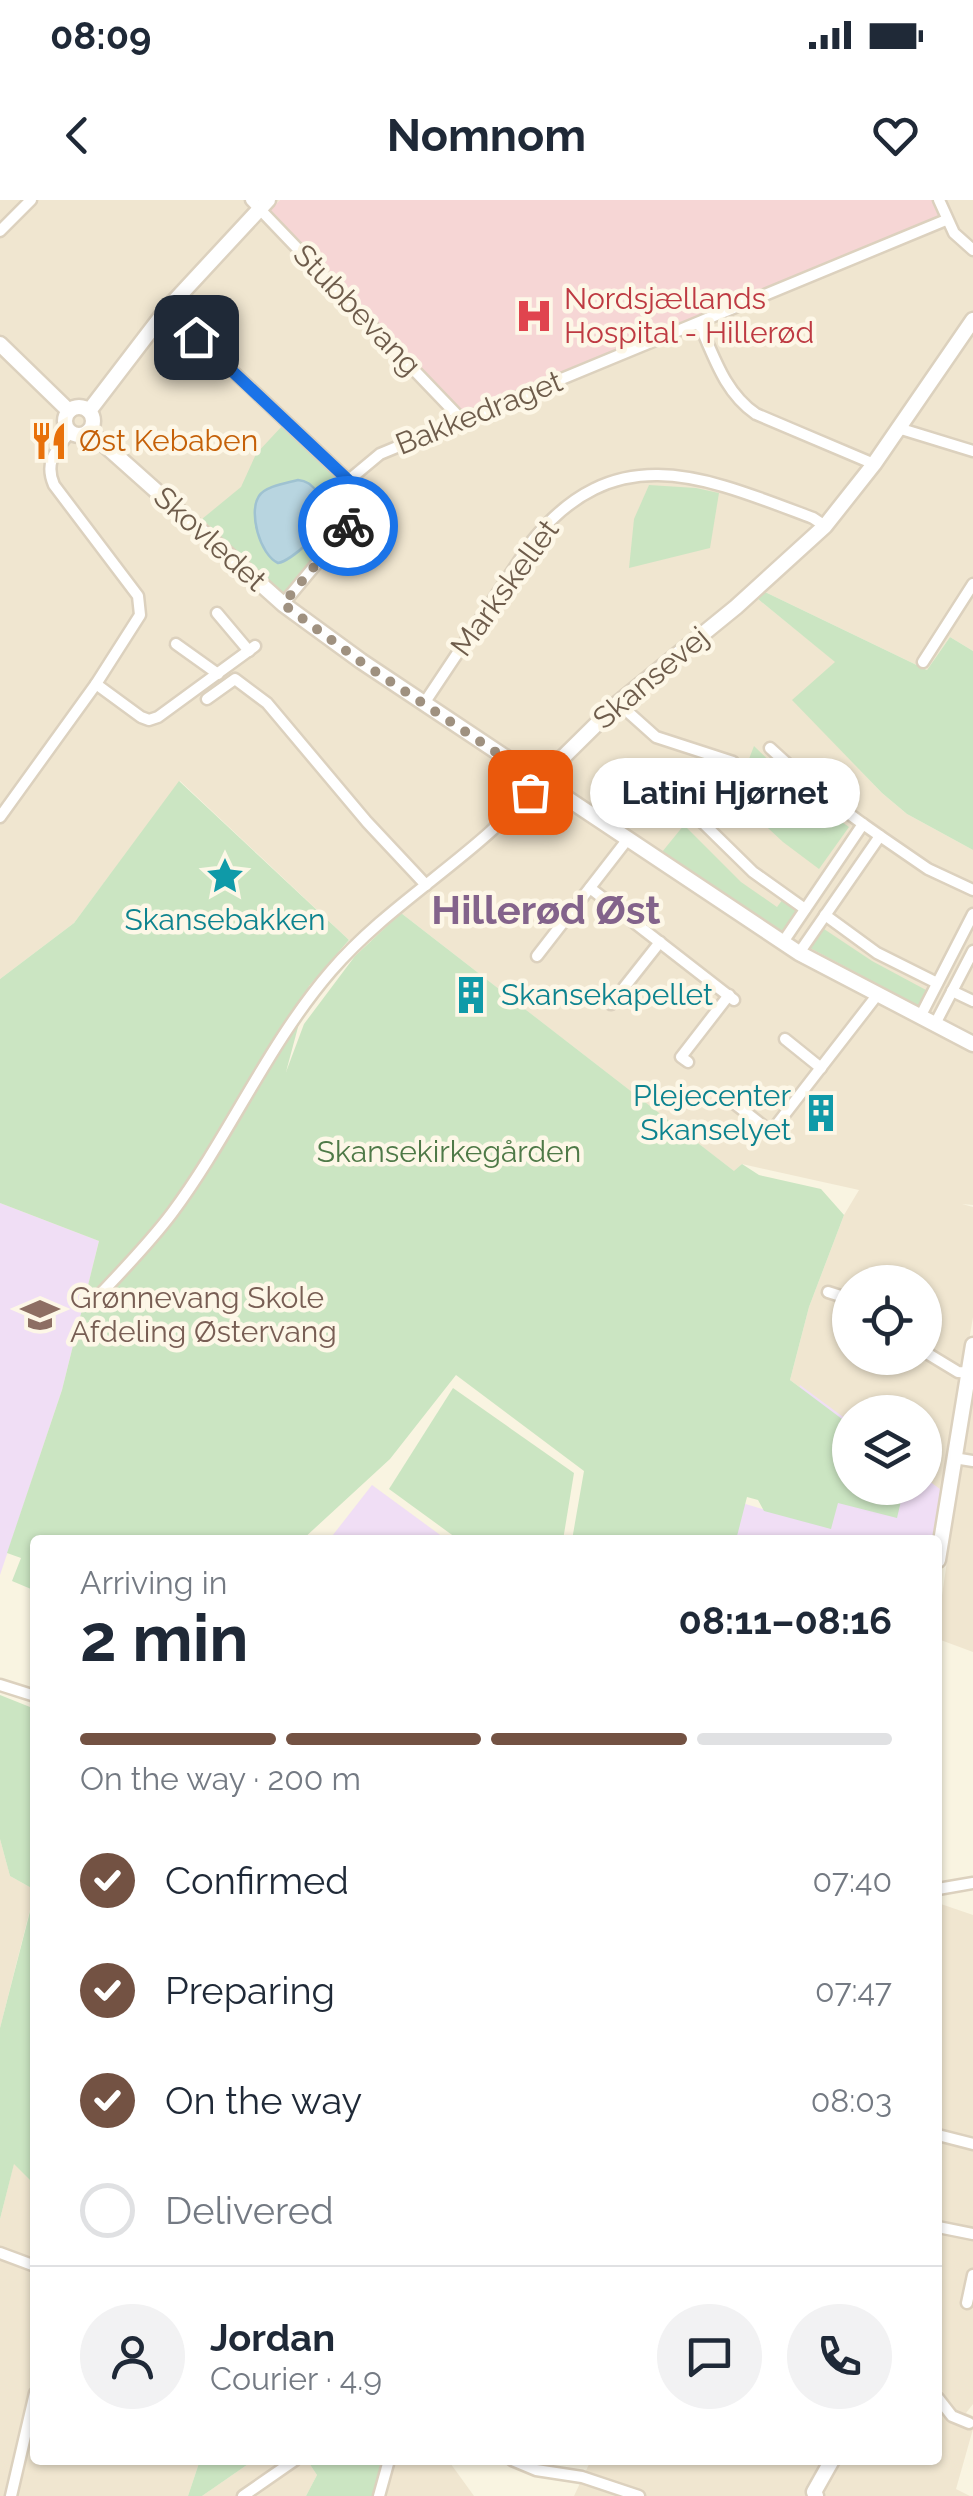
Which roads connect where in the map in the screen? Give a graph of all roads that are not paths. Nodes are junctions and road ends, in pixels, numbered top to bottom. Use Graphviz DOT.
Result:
graph roads {
  1 [pos="31,200"];
  2 [pos="939,200"];
  3 [pos="259,203"];
  4 [pos="946,220"];
  5 [pos="0,231"];
  6 [pos="973,250"];
  7 [pos="166,309"];
  8 [pos="973,320"];
  9 [pos="699,323"];
  10 [pos="0,344"];
  11 [pos="69,411"];
  12 [pos="88,411"];
  13 [pos="462,420"];
  14 [pos="898,428"];
  15 [pos="89,431"];
  16 [pos="70,432"];
  17 [pos="973,451"];
  18 [pos="874,464"];
  19 [pos="350,480"];
  20 [pos="826,526"];
  21 [pos="973,584"];
  22 [pos="283,604"];
  23 [pos="218,613"];
  24 [pos="176,644"];
  25 [pos="922,662"];
  26 [pos="218,674"];
  27 [pos="96,684"];
  28 [pos="207,699"];
  29 [pos="425,702"];
  30 [pos="618,703"];
  31 [pos="770,748"];
  32 [pos="734,762"];
  33 [pos="539,781"];
  34 [pos="0,817"];
  35 [pos="702,821"];
  36 [pos="864,824"];
  37 [pos="880,836"];
  38 [pos="627,840"];
  39 [pos="426,884"];
  40 [pos="590,888"];
  41 [pos="973,890"];
  42 [pos="804,909"];
  43 [pos="973,914"];
  44 [pos="825,915"];
  45 [pos="660,942"];
  46 [pos="783,942"];
  47 [pos="973,951"];
  48 [pos="799,952"];
  49 [pos="537,956"];
  50 [pos="937,982"];
  51 [pos="952,991"];
  52 [pos="878,994"];
  53 [pos="973,1001"];
  54 [pos="611,1004"];
  55 [pos="920,1017"];
  56 [pos="935,1024"];
  57 [pos="784,1040"];
  58 [pos="973,1044"];
  59 [pos="688,1062"];
  60 [pos="821,1068"];
  61 [pos="734,1103"];
  62 [pos="828,1292"];
  63 [pos="832,1293"];
  64 [pos="91,1304"];
  65 [pos="973,1345"];
  66 [pos="942,1360"];
  67 [pos="970,1374"];
  68 [pos="954,1458"];
  69 [pos="973,1461"];
  70 [pos="942,1535"];
  71 [pos="0,1684"];
  72 [pos="30,1694"];
  73 [pos="973,1883"];
  74 [pos="942,1889"];
  75 [pos="942,2137"];
  76 [pos="973,2144"];
  77 [pos="942,2227"];
  78 [pos="973,2234"];
  79 [pos="0,2253"];
  80 [pos="30,2264"];
  81 [pos="973,2275"];
  82 [pos="967,2302"];
  83 [pos="942,2403"];
  84 [pos="30,2415"];
  85 [pos="968,2423"];
  86 [pos="288,2465"];
  87 [pos="388,2465"];
  88 [pos="524,2465"];
  89 [pos="829,2465"];
  90 [pos="814,2495"];
  91 [pos="12,2496"];
  92 [pos="244,2496"];
  93 [pos="379,2496"];
  94 [pos="639,2496"];
  1 -- 5 [label="street"];
  2 -- 4 [label="street"];
  3 -- 7 [label="street"];
  3 -- 13 [label="street, Stubbevang"];
  4 -- 6 [label="street"];
  4 -- 9 [label="street, Bakkedraget"];
  7 -- 12 [label="street"];
  7 -- 19 [label="street"];
  8 -- 14 [label="street, Skansevej"];
  9 -- 13 [label="street, Bakkedraget"];
  9 -- 18 [label="street"];
  10 -- 11 [label="street"];
  11 -- 12 [label="street"];
  11 -- 16 [label="street"];
  12 -- 15 [label="street"];
  13 -- 19 [label="street, Bakkedraget"];
  14 -- 17 [label="street"];
  14 -- 18 [label="street, Skansevej"];
  15 -- 16 [label="street"];
  15 -- 22 [label="street, Skovledet"];
  16 -- 27 [label="street"];
  18 -- 20 [label="street, Skansevej"];
  19 -- 22 [label="street"];
  20 -- 29 [label="street, Markskellet"];
  20 -- 30 [label="street, Skansevej"];
  21 -- 25 [label="street"];
  22 -- 29 [label="street, Skovledet"];
  23 -- 26 [label="street"];
  24 -- 26 [label="street"];
  26 -- 27 [label="street"];
  27 -- 34 [label="street"];
  28 -- 39 [label="street"];
  29 -- 33 [label="street, Skovledet"];
  30 -- 32 [label="street"];
  30 -- 33 [label="street, Skansevej"];
  31 -- 36 [label="street"];
  33 -- 38 [label="street, Skovledet"];
  33 -- 39 [label="street, Skansevej"];
  35 -- 42 [label="street"];
  36 -- 37 [label="street"];
  36 -- 42 [label="street"];
  37 -- 41 [label="street"];
  37 -- 44 [label="street"];
  38 -- 40 [label="street"];
  38 -- 46 [label="street, Skovledet"];
  39 -- 64 [label="street, Skansevej"];
  40 -- 45 [label="street"];
  40 -- 49 [label="street"];
  42 -- 46 [label="street"];
  43 -- 50 [label="street"];
  44 -- 48 [label="street"];
  44 -- 50 [label="street"];
  45 -- 54 [label="street"];
  45 -- 59 [label="street"];
  46 -- 48 [label="street, Skovledet"];
  47 -- 51 [label="street"];
  48 -- 52 [label="street, Skovledet"];
  50 -- 55 [label="street"];
  51 -- 53 [label="street"];
  51 -- 56 [label="street"];
  52 -- 55 [label="street, Skovledet"];
  52 -- 60 [label="street"];
  55 -- 56 [label="street, Skovledet"];
  56 -- 58 [label="street, Skovledet"];
  57 -- 60 [label="street"];
  60 -- 61 [label="street"];
  62 -- 63 [label="street"];
  65 -- 67 [label="street"];
  66 -- 67 [label="street"];
  67 -- 68 [label="street"];
  68 -- 69 [label="street"];
  68 -- 70 [label="street"];
  71 -- 72 [label="street"];
  73 -- 74 [label="street"];
  75 -- 76 [label="street"];
  77 -- 78 [label="street"];
  79 -- 80 [label="street"];
  81 -- 82 [label="street"];
  83 -- 85 [label="street"];
  84 -- 91 [label="street"];
  86 -- 92 [label="street"];
  87 -- 93 [label="street"];
  88 -- 94 [label="street"];
  89 -- 90 [label="street"];
}
